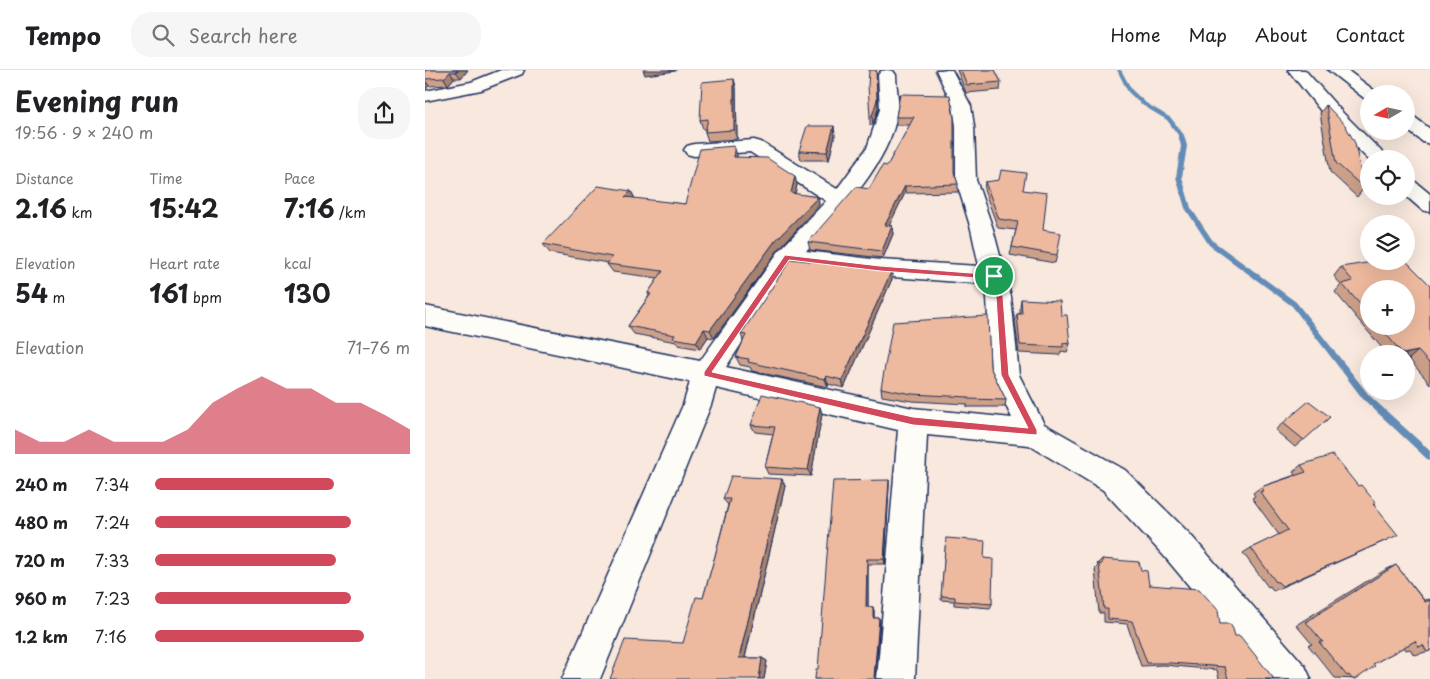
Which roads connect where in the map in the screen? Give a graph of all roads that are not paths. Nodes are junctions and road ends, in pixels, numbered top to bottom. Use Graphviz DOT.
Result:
graph roads {
  1 [pos="516,70"];
  2 [pos="944,70"];
  3 [pos="1296,70"];
  4 [pos="1336,70"];
  5 [pos="887,75"];
  6 [pos="1360,86"];
  7 [pos="425,96"];
  8 [pos="1415,127"];
  9 [pos="1430,138"];
  10 [pos="694,150"];
  11 [pos="1370,150"];
  12 [pos="1415,192"];
  13 [pos="839,200"];
  14 [pos="1430,204"];
  15 [pos="787,257"];
  16 [pos="994,276"];
  17 [pos="425,316"];
  18 [pos="706,374"];
  19 [pos="913,421"];
  20 [pos="1034,432"];
  21 [pos="581,679"];
  22 [pos="896,679"];
  23 [pos="1292,679"];
  1 -- 7 [label="street"];
  2 -- 16 [label="street"];
  3 -- 11 [label="street"];
  4 -- 6 [label="street"];
  5 -- 13 [label="street"];
  8 -- 9 [label="street"];
  10 -- 13 [label="street"];
  12 -- 14 [label="street"];
  13 -- 15 [label="street"];
  15 -- 16 [label="street"];
  15 -- 18 [label="street"];
  16 -- 20 [label="street"];
  17 -- 18 [label="street"];
  18 -- 19 [label="street"];
  18 -- 21 [label="street"];
  19 -- 20 [label="street"];
  19 -- 22 [label="street"];
  20 -- 23 [label="street"];
}
